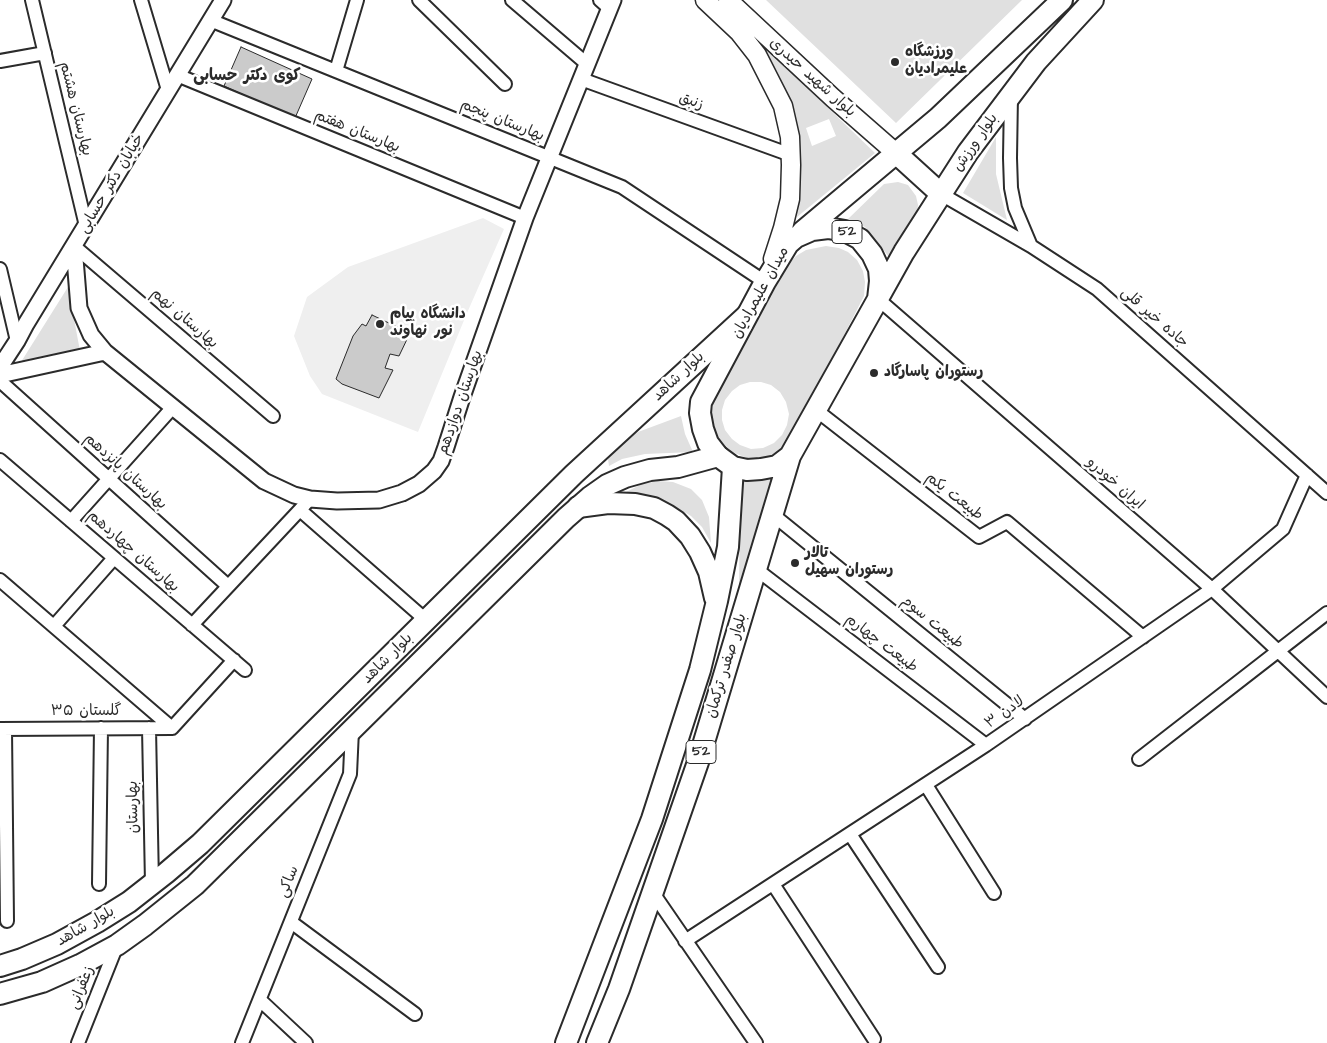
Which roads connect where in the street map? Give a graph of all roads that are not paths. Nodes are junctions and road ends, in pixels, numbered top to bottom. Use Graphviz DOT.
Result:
graph roads {
  1 [pos="32,0"];
  2 [pos="141,0"];
  3 [pos="357,0"];
  4 [pos="419,0"];
  5 [pos="512,0"];
  6 [pos="705,0"];
  7 [pos="728,0"];
  8 [pos="1062,0"];
  9 [pos="1093,0"];
  10 [pos="607,3"];
  11 [pos="215,7"];
  12 [pos="45,53"];
  13 [pos="0,62"];
  14 [pos="587,64"];
  15 [pos="336,71"];
  16 [pos="177,75"];
  17 [pos="581,79"];
  18 [pos="505,84"];
  19 [pos="168,90"];
  20 [pos="1011,93"];
  21 [pos="897,154"];
  22 [pos="791,155"];
  23 [pos="550,158"];
  24 [pos="941,194"];
  25 [pos="526,218"];
  26 [pos="86,226"];
  27 [pos="796,237"];
  28 [pos="74,246"];
  29 [pos="1031,246"];
  30 [pos="0,269"];
  31 [pos="765,282"];
  32 [pos="878,299"];
  33 [pos="749,313"];
  34 [pos="17,341"];
  35 [pos="106,352"];
  36 [pos="0,367"];
  37 [pos="0,375"];
  38 [pos="0,381"];
  39 [pos="173,407"];
  40 [pos="816,410"];
  41 [pos="273,416"];
  42 [pos="790,456"];
  43 [pos="0,460"];
  44 [pos="726,461"];
  45 [pos="1307,475"];
  46 [pos="110,480"];
  47 [pos="1327,493"];
  48 [pos="305,505"];
  49 [pos="578,507"];
  50 [pos="772,514"];
  51 [pos="71,521"];
  52 [pos="114,558"];
  53 [pos="756,569"];
  54 [pos="0,580"];
  55 [pos="228,586"];
  56 [pos="1212,589"];
  57 [pos="716,604"];
  58 [pos="1327,613"];
  59 [pos="427,621"];
  60 [pos="192,625"];
  61 [pos="54,626"];
  62 [pos="1143,637"];
  63 [pos="1277,650"];
  64 [pos="234,660"];
  65 [pos="245,670"];
  66 [pos="1327,697"];
  67 [pos="1025,719"];
  68 [pos="101,728"];
  69 [pos="149,728"];
  70 [pos="172,728"];
  71 [pos="2,729"];
  72 [pos="352,730"];
  73 [pos="986,746"];
  74 [pos="1140,758"];
  75 [pos="926,784"];
  76 [pos="3,797"];
  77 [pos="850,834"];
  78 [pos="3,875"];
  79 [pos="99,884"];
  80 [pos="152,884"];
  81 [pos="772,884"];
  82 [pos="994,893"];
  83 [pos="653,894"];
  84 [pos="7,922"];
  85 [pos="291,922"];
  86 [pos="685,941"];
  87 [pos="116,945"];
  88 [pos="36,953"];
  89 [pos="0,961"];
  90 [pos="0,966"];
  91 [pos="938,967"];
  92 [pos="0,994"];
  93 [pos="260,1000"];
  94 [pos="415,1014"];
  95 [pos="874,1039"];
  96 [pos="78,1043"];
  97 [pos="242,1043"];
  98 [pos="306,1043"];
  99 [pos="566,1043"];
  100 [pos="597,1043"];
  101 [pos="756,1043"];
  1 -- 12 [label="street, بهارستان هشتم"];
  2 -- 19 [label="street"];
  3 -- 15 [label="street"];
  4 -- 18 [label="street"];
  5 -- 14 [label="street"];
  6 -- 22 [label="main road, بلوار شهید حیدری"];
  7 -- 21 [label="main road, بلوار شهید حیدری"];
  8 -- 21 [label="main road, 52"];
  9 -- 20 [label="main road, بلوار ورزش / 52"];
  10 -- 14 [label="street, بهارستان دوازدهم"];
  11 -- 15 [label="street, بهارستان پنجم"];
  11 -- 16 [label="street, خیابان دکتر حسابی"];
  12 -- 13 [label="street"];
  12 -- 26 [label="street, بهارستان هشتم"];
  14 -- 17 [label="street, بهارستان دوازدهم"];
  15 -- 23 [label="street, بهارستان پنجم"];
  16 -- 19 [label="street, خیابان دکتر حسابی"];
  16 -- 25 [label="street, بهارستان هفتم"];
  17 -- 22 [label="street, زنبق"];
  17 -- 23 [label="street, بهارستان دوازدهم"];
  19 -- 26 [label="street, خیابان دکتر حسابی"];
  20 -- 24 [label="main road, بلوار ورزش / 52"];
  20 -- 29 [label="street"];
  21 -- 24 [label="main road"];
  21 -- 27 [label="main road, 52"];
  22 -- 31 [label="main road, بلوار شهید حیدری"];
  23 -- 25 [label="street, بهارستان دوازدهم"];
  23 -- 31 [label="street, بهارستان پنجم"];
  24 -- 29 [label="street, جاده خیر قلی"];
  24 -- 32 [label="main road, بلوار ورزش / 52"];
  25 -- 48 [label="street, بهارستان دوازدهم"];
  26 -- 28 [label="street, خیابان دکتر حسابی"];
  27 -- 31 [label="main road, میدان علیمرادیان / 52"];
  27 -- 32 [label="main road, میدان علیمرادیان / 52"];
  28 -- 34 [label="street, خیابان دکتر حسابی"];
  28 -- 35 [label="street, بهارستان دوازدهم"];
  28 -- 41 [label="street, بهارستان نهم"];
  29 -- 45 [label="street, جاده خیر قلی"];
  30 -- 34 [label="street"];
  31 -- 33 [label="main road, میدان علیمرادیان / 52"];
  32 -- 40 [label="main road, میدان علیمرادیان / 52"];
  32 -- 56 [label="street, ایران خودرو"];
  33 -- 44 [label="main road, میدان علیمرادیان / 52"];
  33 -- 59 [label="main road, بلوار شاهد"];
  34 -- 36 [label="street, خیابان دکتر حسابی"];
  35 -- 37 [label="street"];
  35 -- 39 [label="street, بهارستان دوازدهم"];
  38 -- 46 [label="street, بهارستان پانزدهم"];
  39 -- 46 [label="street"];
  39 -- 48 [label="street, بهارستان دوازدهم"];
  40 -- 42 [label="main road, میدان علیمرادیان / 52"];
  40 -- 62 [label="street, طبیعت یکم"];
  42 -- 44 [label="main road"];
  42 -- 50 [label="main road, بلوار صفدر ترکمان / 52"];
  43 -- 51 [label="street, بهارستان چهاردهم"];
  44 -- 49 [label="main road, بلوار شاهد"];
  44 -- 57 [label="main road, بلوار صفدر ترکمان / 52"];
  45 -- 47 [label="street, جاده خیر قلی"];
  45 -- 56 [label="street, لادن ۳"];
  46 -- 51 [label="street"];
  46 -- 55 [label="street, بهارستان پانزدهم"];
  48 -- 55 [label="street"];
  48 -- 59 [label="street"];
  49 -- 57 [label="main road"];
  49 -- 72 [label="main road, بلوار شاهد"];
  50 -- 53 [label="main road, بلوار صفدر ترکمان / 52"];
  50 -- 67 [label="street, طبیعت سوم"];
  51 -- 52 [label="street, بهارستان چهاردهم"];
  52 -- 60 [label="street, بهارستان چهاردهم"];
  52 -- 61 [label="street"];
  53 -- 73 [label="street, طبیعت چهارم"];
  53 -- 83 [label="main road, بلوار صفدر ترکمان / 52"];
  54 -- 61 [label="street"];
  55 -- 60 [label="street"];
  56 -- 62 [label="street, لادن ۳"];
  56 -- 63 [label="street, ایران خودرو"];
  57 -- 99 [label="main road, بلوار صفدر ترکمان / 52"];
  58 -- 63 [label="street"];
  59 -- 80 [label="main road, بلوار شاهد"];
  60 -- 64 [label="street, بهارستان چهاردهم"];
  61 -- 70 [label="street"];
  62 -- 67 [label="street, لادن ۳"];
  63 -- 66 [label="street, ایران خودرو"];
  63 -- 74 [label="street"];
  64 -- 65 [label="street, بهارستان چهاردهم"];
  64 -- 70 [label="street"];
  67 -- 73 [label="street, لادن ۳"];
  68 -- 69 [label="street, گلستان ۳۵"];
  68 -- 71 [label="street, گلستان ۳۵"];
  68 -- 79 [label="street"];
  69 -- 70 [label="street, گلستان ۳۵"];
  69 -- 80 [label="street, بهارستان"];
  71 -- 76 [label="street"];
  72 -- 85 [label="street, ساکی"];
  72 -- 87 [label="main road, بلوار شاهد"];
  73 -- 75 [label="street, لادن ۳"];
  75 -- 77 [label="street, لادن ۳"];
  75 -- 82 [label="street"];
  76 -- 78 [label="street"];
  77 -- 81 [label="street, لادن ۳"];
  77 -- 91 [label="street"];
  78 -- 84 [label="street"];
  80 -- 88 [label="main road, بلوار شاهد"];
  81 -- 86 [label="street, لادن ۳"];
  81 -- 95 [label="street"];
  83 -- 86 [label="street"];
  83 -- 100 [label="main road, بلوار صفدر ترکمان / 52"];
  85 -- 93 [label="street, ساکی"];
  85 -- 94 [label="street"];
  86 -- 101 [label="street"];
  87 -- 92 [label="main road, بلوار شاهد"];
  87 -- 96 [label="street, زعفرانی"];
  88 -- 89 [label="main road"];
  88 -- 90 [label="main road, بلوار شاهد"];
  93 -- 97 [label="street, ساکی"];
  93 -- 98 [label="street"];
}
